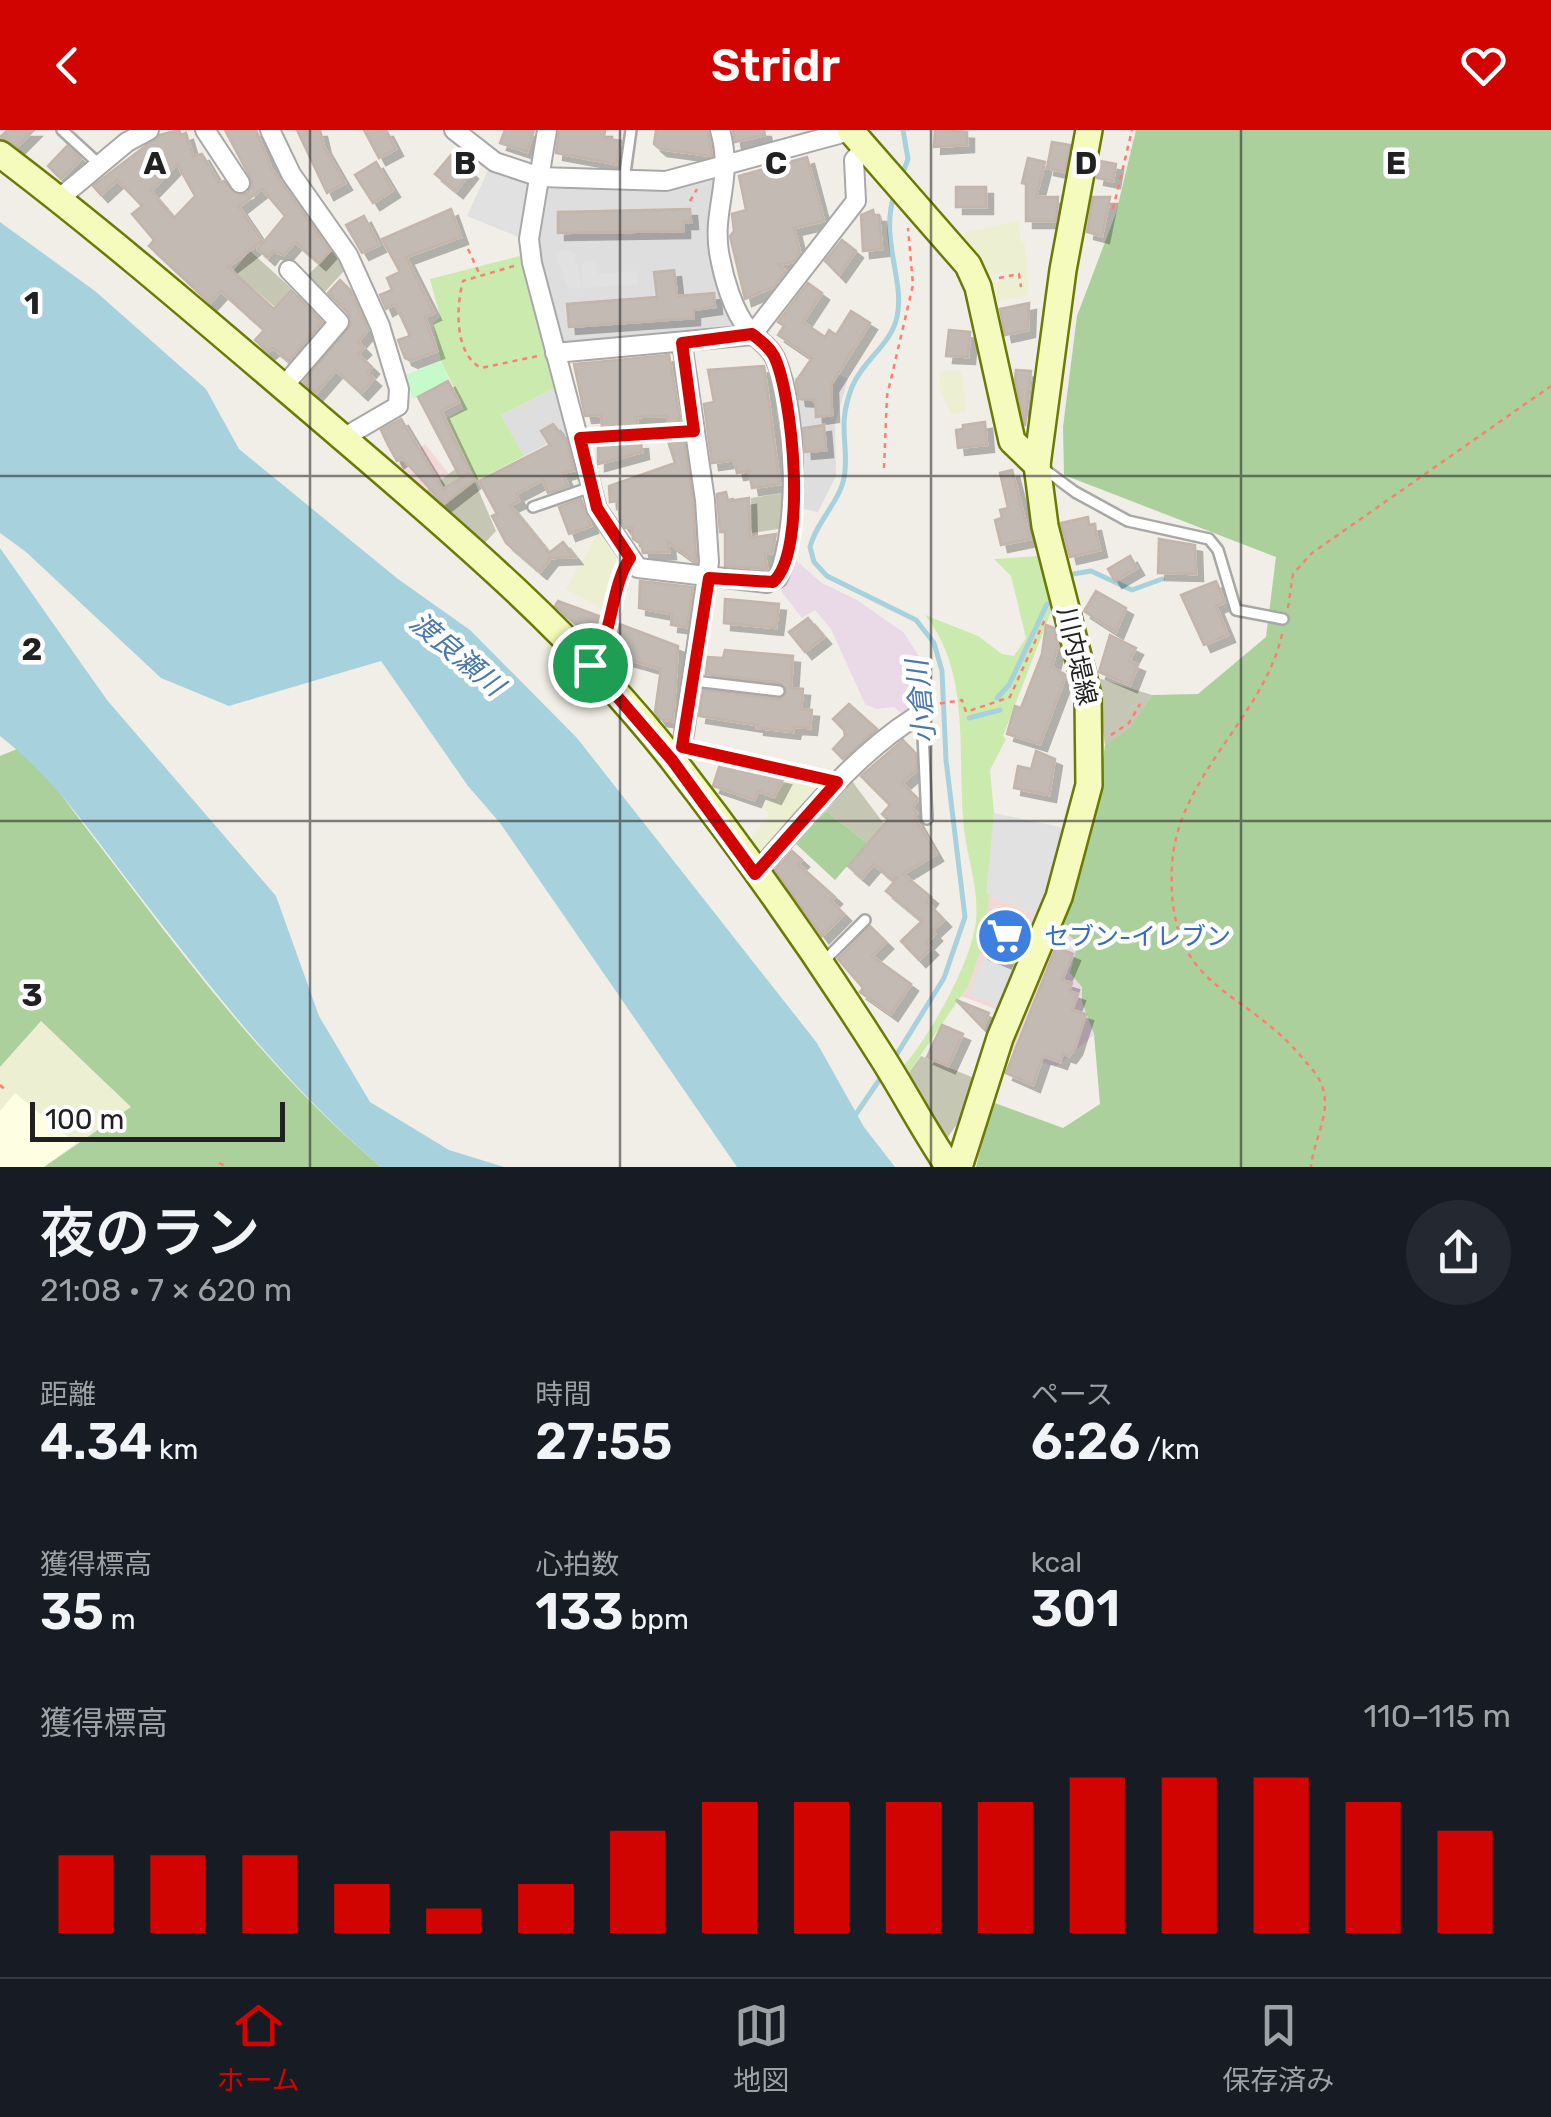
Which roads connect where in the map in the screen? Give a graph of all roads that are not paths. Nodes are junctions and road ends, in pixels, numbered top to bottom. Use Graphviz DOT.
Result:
graph roads {
  1 [pos="62,130"];
  2 [pos="205,130"];
  3 [pos="270,130"];
  4 [pos="454,130"];
  5 [pos="547,130"];
  6 [pos="631,130"];
  7 [pos="720,130"];
  8 [pos="1090,130"];
  9 [pos="138,132"];
  10 [pos="855,136"];
  11 [pos="0,154"];
  12 [pos="100,165"];
  13 [pos="728,166"];
  14 [pos="540,177"];
  15 [pos="624,180"];
  16 [pos="240,183"];
  17 [pos="60,198"];
  18 [pos="289,270"];
  19 [pos="752,334"];
  20 [pos="682,343"];
  21 [pos="554,353"];
  22 [pos="283,387"];
  23 [pos="694,431"];
  24 [pos="343,438"];
  25 [pos="580,438"];
  26 [pos="1037,464"];
  27 [pos="591,488"];
  28 [pos="533,507"];
  29 [pos="630,558"];
  30 [pos="709,578"];
  31 [pos="1284,619"];
  32 [pos="590,665"];
  33 [pos="694,681"];
  34 [pos="779,691"];
  35 [pos="921,711"];
  36 [pos="677,753"];
  37 [pos="837,782"];
  38 [pos="927,819"];
  39 [pos="755,874"];
  40 [pos="865,920"];
  41 [pos="820,965"];
  42 [pos="949,1167"];
  43 [pos="959,1167"];
  1 -- 12 [label="lane"];
  2 -- 16 [label="street"];
  3 -- 24 [label="street"];
  4 -- 14 [label="street"];
  5 -- 14 [label="street"];
  6 -- 15 [label="lane"];
  7 -- 13 [label="street"];
  8 -- 26 [label="street, 川内堤線"];
  9 -- 12 [label="street"];
  10 -- 13 [label="street"];
  10 -- 19 [label="street"];
  10 -- 26 [label="street"];
  11 -- 17 [label="street"];
  12 -- 17 [label="street"];
  13 -- 15 [label="street"];
  13 -- 19 [label="street"];
  14 -- 15 [label="street"];
  14 -- 21 [label="street"];
  17 -- 22 [label="street"];
  18 -- 22 [label="street"];
  19 -- 20 [label="street"];
  19 -- 30 [label="street"];
  20 -- 21 [label="street"];
  20 -- 23 [label="street"];
  21 -- 25 [label="street"];
  22 -- 24 [label="street"];
  23 -- 25 [label="lane"];
  23 -- 30 [label="street"];
  24 -- 32 [label="street"];
  25 -- 27 [label="street"];
  26 -- 31 [label="lane"];
  26 -- 43 [label="street, 川内堤線"];
  27 -- 28 [label="lane"];
  27 -- 29 [label="street"];
  29 -- 30 [label="street"];
  29 -- 32 [label="lane"];
  30 -- 33 [label="street"];
  32 -- 36 [label="street"];
  33 -- 34 [label="lane"];
  33 -- 36 [label="street"];
  35 -- 37 [label="street"];
  35 -- 38 [label="lane"];
  36 -- 37 [label="lane"];
  36 -- 39 [label="street"];
  37 -- 39 [label="street"];
  39 -- 41 [label="street"];
  40 -- 41 [label="lane"];
  41 -- 42 [label="street"];
}
